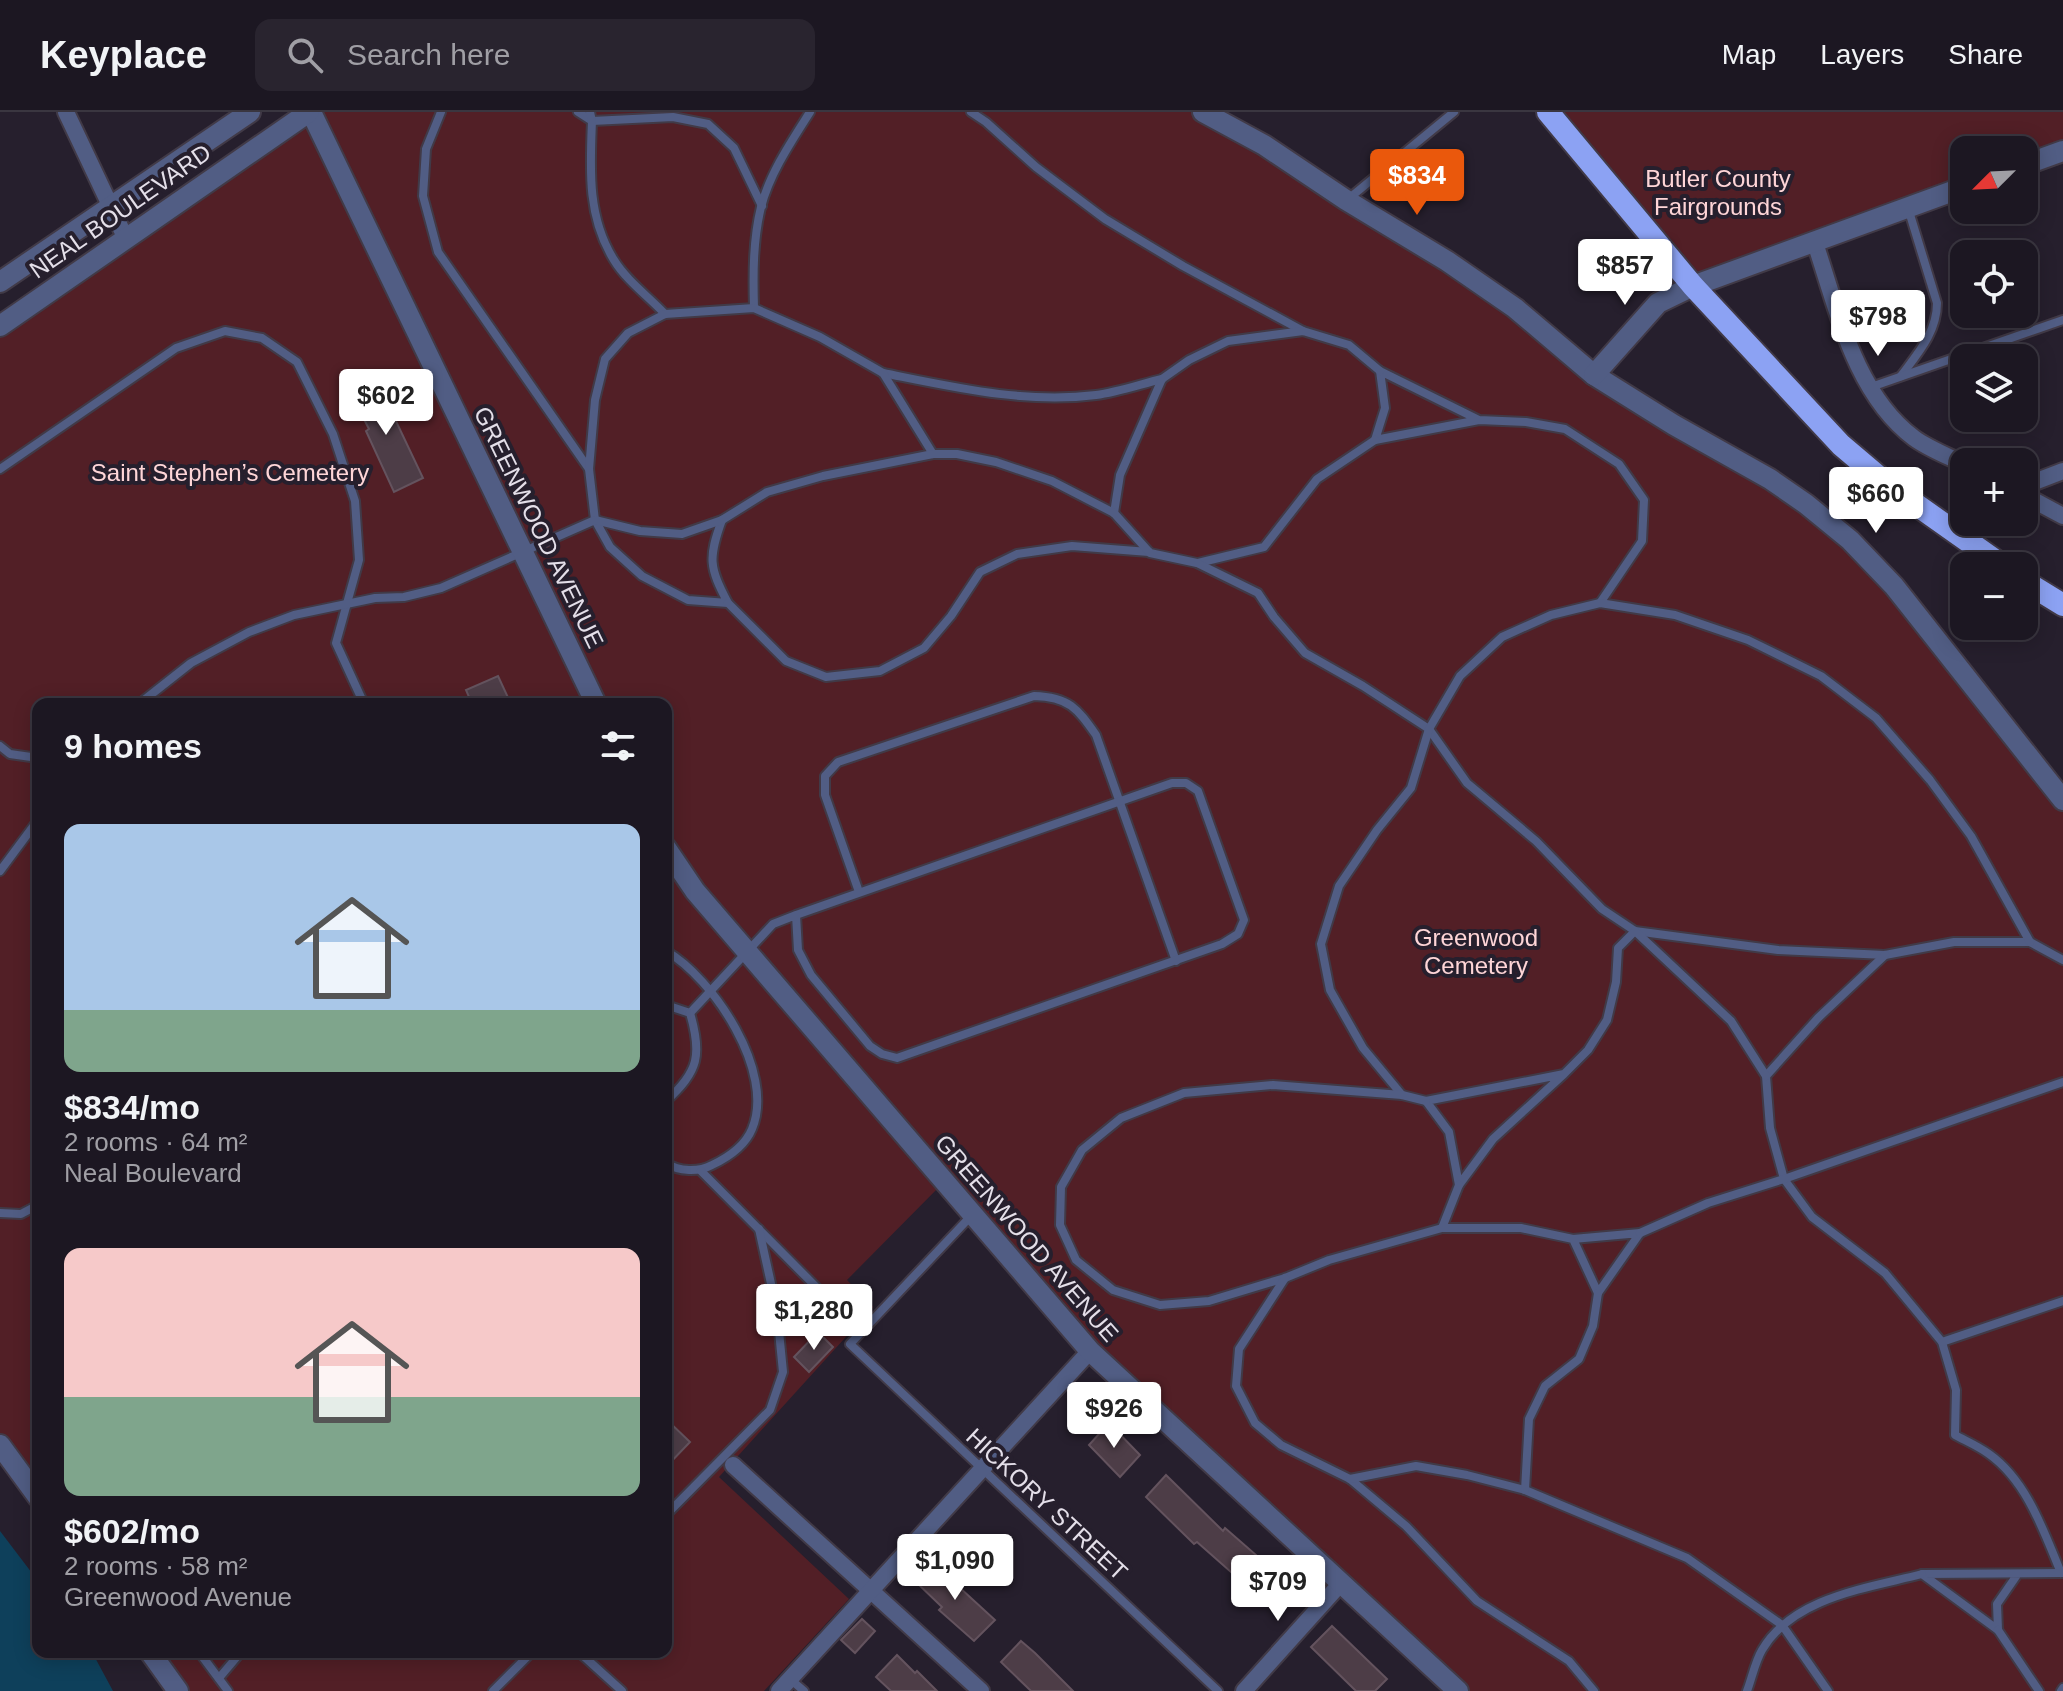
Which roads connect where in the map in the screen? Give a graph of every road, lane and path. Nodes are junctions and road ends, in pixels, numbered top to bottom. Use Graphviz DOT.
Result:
graph roads {
  1 [pos="66,112"];
  2 [pos="250,112"];
  3 [pos="310,112"];
  4 [pos="441,112"];
  5 [pos="578,112"];
  6 [pos="810,112"];
  7 [pos="971,112"];
  8 [pos="1203,112"];
  9 [pos="1454,112"];
  10 [pos="1548,112"];
  11 [pos="591,116"];
  12 [pos="2063,151"];
  13 [pos="2038,160"];
  14 [pos="1950,192"];
  15 [pos="1346,200"];
  16 [pos="110,205"];
  17 [pos="762,206"];
  18 [pos="1908,207"];
  19 [pos="126,239"];
  20 [pos="1814,240"];
  21 [pos="0,282"];
  22 [pos="1693,286"];
  23 [pos="754,308"];
  24 [pos="665,314"];
  25 [pos="2063,320"];
  26 [pos="0,326"];
  27 [pos="1303,331"];
  28 [pos="1380,371"];
  29 [pos="883,373"];
  30 [pos="1594,375"];
  31 [pos="1901,377"];
  32 [pos="1162,379"];
  33 [pos="1871,387"];
  34 [pos="1479,420"];
  35 [pos="1375,440"];
  36 [pos="933,454"];
  37 [pos="1950,457"];
  38 [pos="0,469"];
  39 [pos="589,469"];
  40 [pos="2063,471"];
  41 [pos="2038,481"];
  42 [pos="2038,503"];
  43 [pos="1114,513"];
  44 [pos="2063,516"];
  45 [pos="595,520"];
  46 [pos="722,520"];
  47 [pos="522,550"];
  48 [pos="1983,552"];
  49 [pos="1150,553"];
  50 [pos="1197,563"];
  51 [pos="2038,590"];
  52 [pos="728,603"];
  53 [pos="1600,603"];
  54 [pos="347,604"];
  55 [pos="2063,605"];
  56 [pos="147,698"];
  57 [pos="361,698"];
  58 [pos="593,698"];
  59 [pos="1429,729"];
  60 [pos="0,746"];
  61 [pos="32,757"];
  62 [pos="2063,800"];
  63 [pos="1120,801"];
  64 [pos="32,828"];
  65 [pos="672,857"];
  66 [pos="0,871"];
  67 [pos="859,892"];
  68 [pos="796,915"];
  69 [pos="1635,931"];
  70 [pos="2030,942"];
  71 [pos="747,952"];
  72 [pos="1885,955"];
  73 [pos="672,956"];
  74 [pos="2063,960"];
  75 [pos="1176,961"];
  76 [pos="713,992"];
  77 [pos="672,1007"];
  78 [pos="690,1013"];
  79 [pos="1564,1074"];
  80 [pos="1766,1076"];
  81 [pos="2063,1082"];
  82 [pos="672,1095"];
  83 [pos="1402,1095"];
  84 [pos="1426,1101"];
  85 [pos="672,1166"];
  86 [pos="701,1171"];
  87 [pos="1784,1179"];
  88 [pos="1459,1185"];
  89 [pos="32,1208"];
  90 [pos="0,1213"];
  91 [pos="971,1216"];
  92 [pos="1442,1228"];
  93 [pos="759,1229"];
  94 [pos="1640,1233"];
  95 [pos="1573,1239"];
  96 [pos="1285,1278"];
  97 [pos="1598,1293"];
  98 [pos="2063,1301"];
  99 [pos="847,1318"];
  100 [pos="1942,1342"];
  101 [pos="1090,1351"];
  102 [pos="0,1445"];
  103 [pos="733,1465"];
  104 [pos="981,1470"];
  105 [pos="1350,1479"];
  106 [pos="32,1489"];
  107 [pos="1525,1490"];
  108 [pos="672,1509"];
  109 [pos="2062,1573"];
  110 [pos="1922,1574"];
  111 [pos="2017,1575"];
  112 [pos="1342,1582"];
  113 [pos="870,1591"];
  114 [pos="1782,1625"];
  115 [pos="1998,1630"];
  116 [pos="154,1658"];
  117 [pos="204,1658"];
  118 [pos="236,1658"];
  119 [pos="526,1658"];
  120 [pos="586,1658"];
  121 [pos="219,1678"];
  122 [pos="784,1685"];
  123 [pos="178,1691"];
  124 [pos="228,1691"];
  125 [pos="493,1691"];
  126 [pos="622,1691"];
  127 [pos="804,1691"];
  128 [pos="981,1691"];
  129 [pos="1218,1691"];
  130 [pos="1244,1691"];
  131 [pos="1458,1691"];
  132 [pos="1594,1691"];
  133 [pos="1747,1691"];
  134 [pos="1828,1691"];
  135 [pos="2039,1691"];
  1 -- 16 [label="street"];
  2 -- 16 [label="street, NEAL BOULEVARD"];
  3 -- 19 [label="street, NEAL BOULEVARD"];
  3 -- 47 [label="street, GREENWOOD AVENUE"];
  4 -- 39 [label="lane"];
  5 -- 11 [label="lane"];
  6 -- 17 [label="lane"];
  7 -- 27 [label="lane"];
  8 -- 15 [label="street"];
  9 -- 15 [label="lane"];
  10 -- 22 [label="highway"];
  11 -- 17 [label="lane"];
  11 -- 24 [label="lane"];
  12 -- 13 [label="street"];
  14 -- 18 [label="street"];
  15 -- 30 [label="street"];
  16 -- 19 [label="street"];
  16 -- 21 [label="street, NEAL BOULEVARD"];
  17 -- 23 [label="lane"];
  18 -- 20 [label="street"];
  18 -- 31 [label="lane"];
  19 -- 26 [label="street, NEAL BOULEVARD"];
  20 -- 22 [label="street"];
  20 -- 33 [label="street"];
  22 -- 30 [label="street"];
  22 -- 48 [label="highway"];
  23 -- 24 [label="lane"];
  23 -- 29 [label="lane"];
  24 -- 39 [label="lane"];
  25 -- 31 [label="lane"];
  27 -- 28 [label="lane"];
  27 -- 32 [label="lane"];
  28 -- 34 [label="lane"];
  28 -- 35 [label="lane"];
  29 -- 32 [label="lane"];
  29 -- 36 [label="lane"];
  30 -- 62 [label="street"];
  31 -- 33 [label="lane"];
  32 -- 43 [label="lane"];
  33 -- 37 [label="street"];
  34 -- 35 [label="lane"];
  34 -- 53 [label="lane"];
  35 -- 50 [label="lane"];
  36 -- 43 [label="lane"];
  36 -- 46 [label="lane"];
  38 -- 54 [label="lane"];
  39 -- 45 [label="lane"];
  40 -- 41 [label="street"];
  42 -- 44 [label="street"];
  43 -- 49 [label="lane"];
  45 -- 46 [label="lane"];
  45 -- 47 [label="lane"];
  45 -- 52 [label="lane"];
  46 -- 52 [label="lane"];
  47 -- 54 [label="lane"];
  47 -- 58 [label="street, GREENWOOD AVENUE"];
  49 -- 50 [label="lane"];
  49 -- 52 [label="lane"];
  50 -- 59 [label="lane"];
  51 -- 55 [label="highway"];
  53 -- 59 [label="lane"];
  53 -- 70 [label="lane"];
  54 -- 56 [label="lane"];
  54 -- 57 [label="lane"];
  59 -- 69 [label="lane"];
  59 -- 83 [label="lane"];
  60 -- 61 [label="lane"];
  63 -- 67 [label="lane"];
  63 -- 67 [label="lane"];
  63 -- 75 [label="lane"];
  63 -- 75 [label="lane"];
  64 -- 66 [label="lane"];
  65 -- 71 [label="street, GREENWOOD AVENUE"];
  67 -- 68 [label="lane"];
  68 -- 71 [label="lane"];
  68 -- 75 [label="lane"];
  69 -- 72 [label="lane"];
  69 -- 79 [label="lane"];
  69 -- 80 [label="lane"];
  70 -- 72 [label="lane"];
  70 -- 74 [label="lane"];
  71 -- 76 [label="lane"];
  71 -- 91 [label="street, GREENWOOD AVENUE"];
  72 -- 80 [label="lane"];
  73 -- 76 [label="lane"];
  76 -- 78 [label="lane"];
  76 -- 86 [label="lane"];
  77 -- 78 [label="lane"];
  78 -- 82 [label="lane"];
  79 -- 84 [label="lane"];
  79 -- 88 [label="lane"];
  80 -- 87 [label="lane"];
  81 -- 87 [label="lane"];
  83 -- 84 [label="lane"];
  83 -- 96 [label="lane"];
  84 -- 88 [label="lane"];
  85 -- 86 [label="lane"];
  86 -- 93 [label="lane"];
  87 -- 94 [label="lane"];
  87 -- 100 [label="lane"];
  88 -- 92 [label="lane"];
  89 -- 90 [label="lane"];
  91 -- 101 [label="street, GREENWOOD AVENUE"];
  91 -- 104 [label="lane, HICKORY STREET"];
  92 -- 95 [label="lane"];
  92 -- 96 [label="lane"];
  93 -- 99 [label="lane"];
  93 -- 108 [label="lane"];
  94 -- 95 [label="lane"];
  94 -- 97 [label="lane"];
  95 -- 97 [label="lane"];
  96 -- 105 [label="lane"];
  97 -- 107 [label="lane"];
  98 -- 100 [label="lane"];
  100 -- 109 [label="lane"];
  101 -- 104 [label="street"];
  101 -- 112 [label="street, GREENWOOD AVENUE"];
  102 -- 106 [label="street"];
  103 -- 113 [label="street"];
  104 -- 113 [label="street"];
  104 -- 129 [label="lane, HICKORY STREET"];
  105 -- 107 [label="lane"];
  105 -- 132 [label="lane"];
  107 -- 114 [label="lane"];
  109 -- 111 [label="lane"];
  110 -- 111 [label="lane"];
  110 -- 114 [label="lane"];
  110 -- 115 [label="lane"];
  111 -- 115 [label="lane"];
  112 -- 130 [label="street"];
  112 -- 131 [label="street, GREENWOOD AVENUE"];
  113 -- 122 [label="street"];
  113 -- 128 [label="street"];
  114 -- 133 [label="lane"];
  114 -- 134 [label="lane"];
  115 -- 135 [label="lane"];
  116 -- 123 [label="street"];
  117 -- 121 [label="lane"];
  118 -- 121 [label="lane"];
  119 -- 125 [label="lane"];
  120 -- 126 [label="lane"];
  121 -- 124 [label="lane"];
  122 -- 127 [label="lane"];
}
